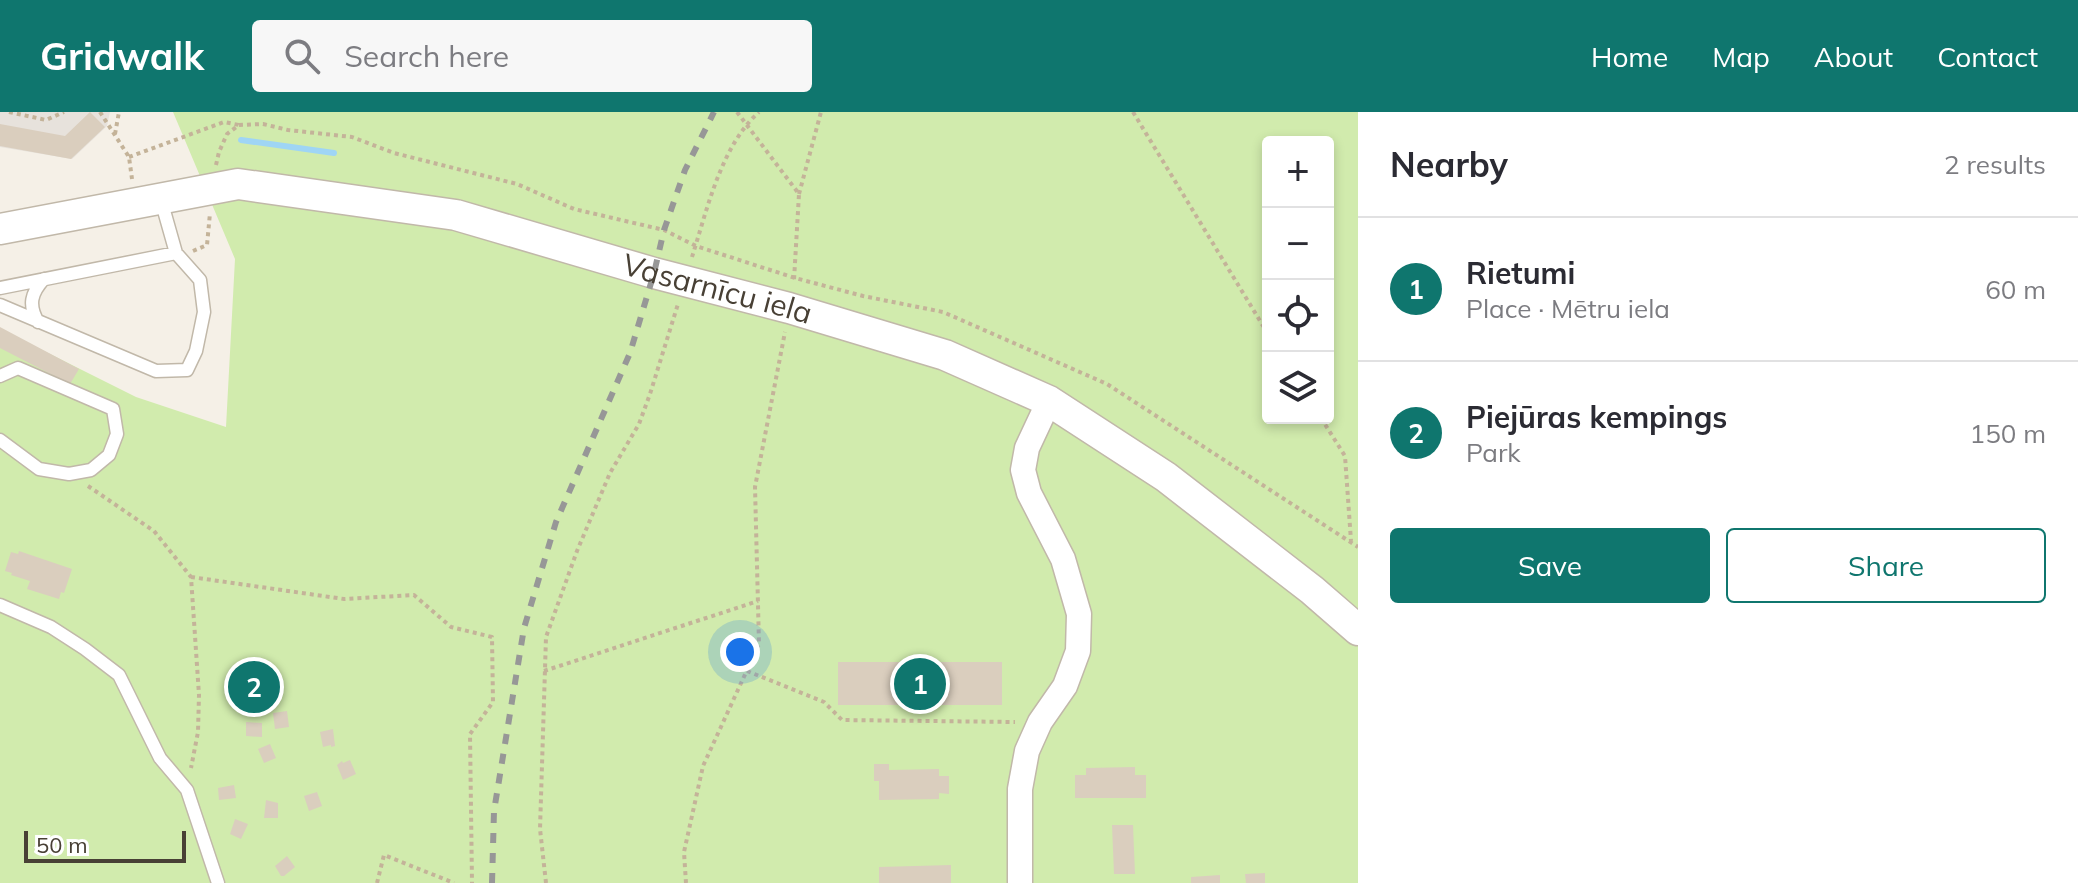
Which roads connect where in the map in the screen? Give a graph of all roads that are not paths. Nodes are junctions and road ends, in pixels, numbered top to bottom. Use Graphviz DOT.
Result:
graph roads {
  1 [pos="151,201"];
  2 [pos="0,229"];
  3 [pos="176,253"];
  4 [pos="44,279"];
  5 [pos="0,288"];
  6 [pos="0,305"];
  7 [pos="38,322"];
  8 [pos="0,376"];
  9 [pos="1049,401"];
  10 [pos="0,440"];
  11 [pos="0,605"];
  12 [pos="1358,630"];
  13 [pos="218,883"];
  14 [pos="1020,883"];
  1 -- 2 [label="street, Vasarnīcu iela"];
  1 -- 3 [label="lane"];
  1 -- 9 [label="street, Vasarnīcu iela"];
  3 -- 4 [label="lane"];
  3 -- 7 [label="lane"];
  4 -- 5 [label="lane"];
  4 -- 7 [label="lane"];
  6 -- 7 [label="lane"];
  8 -- 10 [label="lane"];
  9 -- 12 [label="street, Vasarnīcu iela"];
  9 -- 14 [label="street"];
  11 -- 13 [label="lane"];
}
